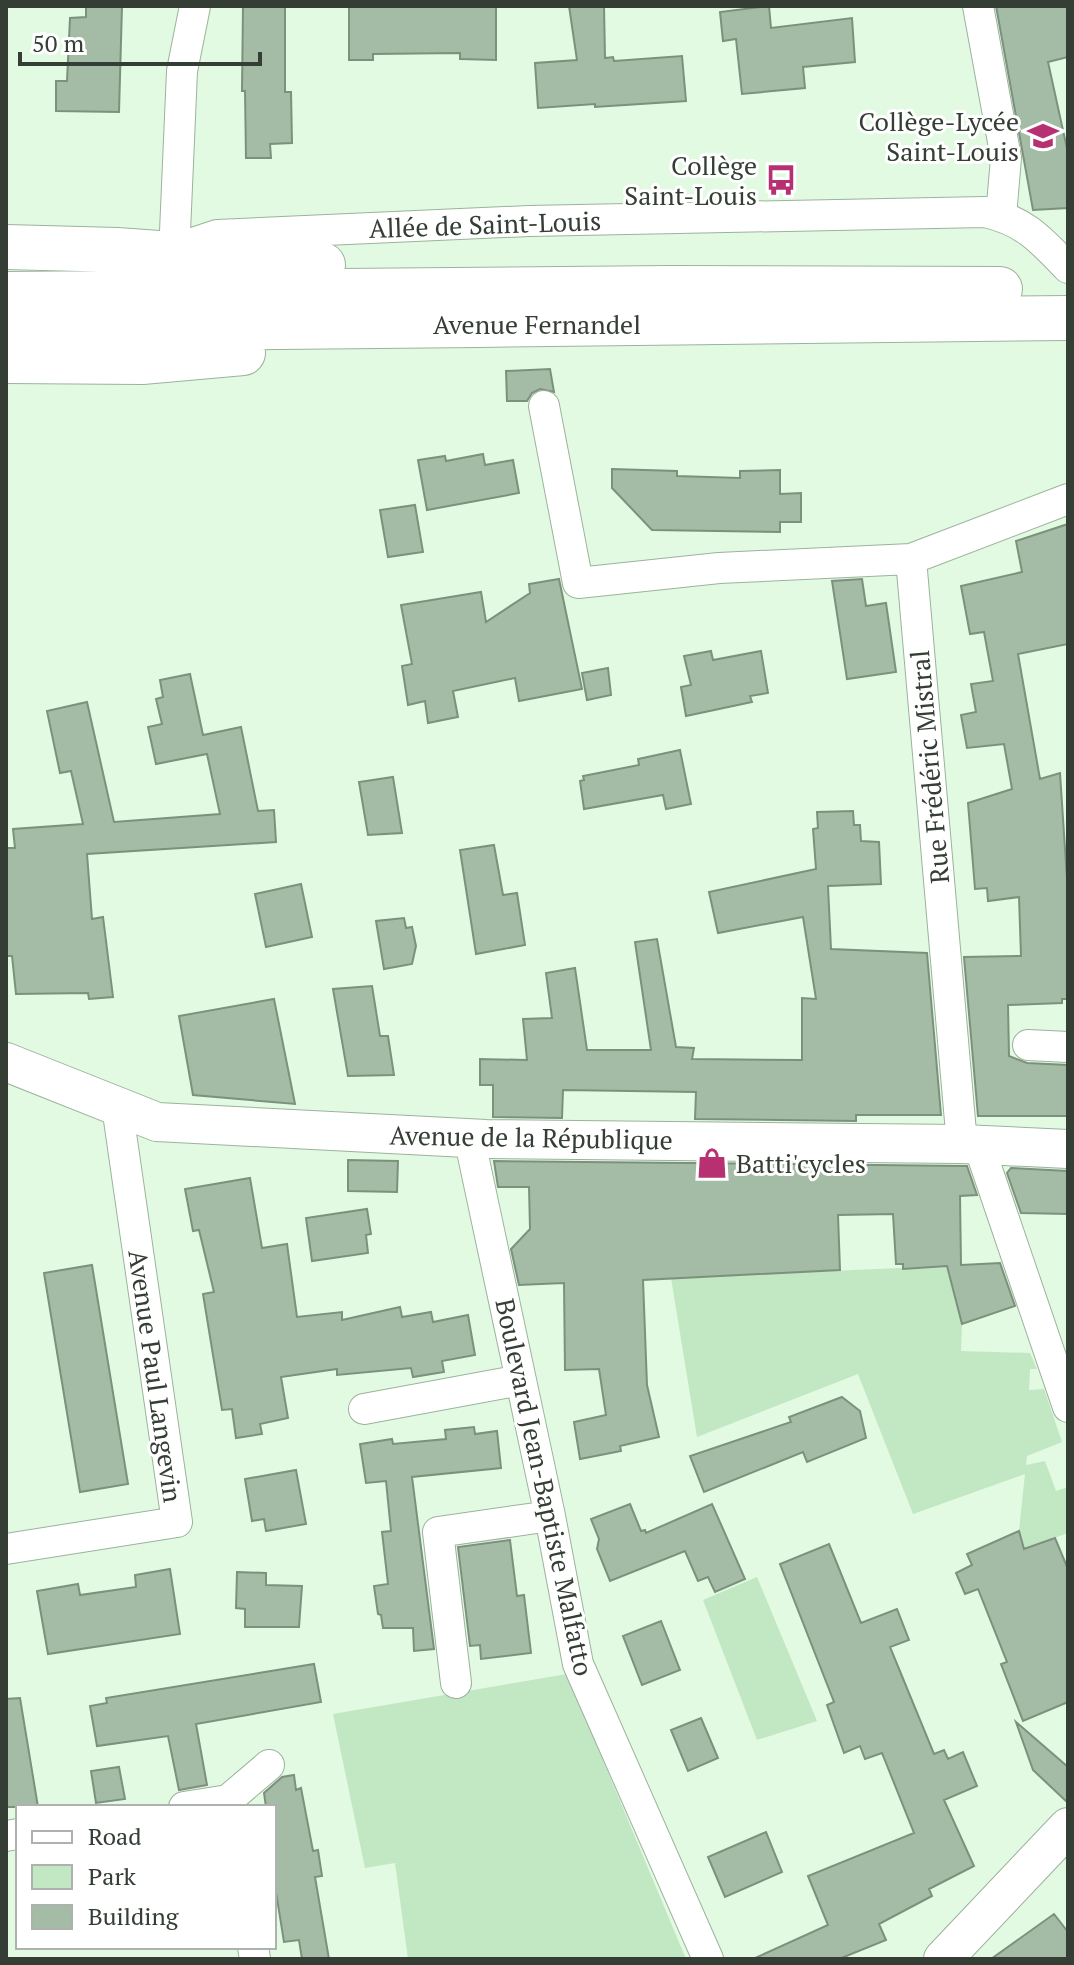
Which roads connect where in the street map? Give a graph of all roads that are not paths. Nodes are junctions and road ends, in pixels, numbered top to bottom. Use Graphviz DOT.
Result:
graph roads {
  1 [pos="195,6"];
  2 [pos="978,6"];
  3 [pos="1001,216"];
  4 [pos="6,247"];
  5 [pos="174,255"];
  6 [pos="1068,268"];
  7 [pos="670,288"];
  8 [pos="1068,290"];
  9 [pos="6,294"];
  10 [pos="1068,318"];
  11 [pos="477,323"];
  12 [pos="6,330"];
  13 [pos="6,361"];
  14 [pos="544,406"];
  15 [pos="1068,499"];
  16 [pos="911,559"];
  17 [pos="1028,1045"];
  18 [pos="1068,1047"];
  19 [pos="6,1062"];
  20 [pos="117,1106"];
  21 [pos="469,1137"];
  22 [pos="970,1145"];
  23 [pos="1068,1149"];
  24 [pos="521,1380"];
  25 [pos="1068,1407"];
  26 [pos="364,1409"];
  27 [pos="550,1516"];
  28 [pos="6,1549"];
  29 [pos="456,1683"];
  30 [pos="269,1765"];
  31 [pos="229,1804"];
  32 [pos="1068,1827"];
  33 [pos="708,1959"];
  34 [pos="943,1959"];
  1 -- 5 [label="street"];
  2 -- 3 [label="street"];
  3 -- 5 [label="street, Allée de Saint-Louis"];
  3 -- 6 [label="street, Allée de Saint-Louis"];
  4 -- 5 [label="main road"];
  5 -- 7 [label="main road"];
  7 -- 8 [label="main road, Avenue Fernandel"];
  7 -- 9 [label="main road, Avenue Fernandel"];
  10 -- 11 [label="main road, Avenue Fernandel"];
  11 -- 12 [label="main road, Avenue Fernandel"];
  11 -- 13 [label="main road"];
  14 -- 16 [label="street"];
  15 -- 16 [label="street"];
  16 -- 22 [label="street, Rue Frédéric Mistral"];
  17 -- 18 [label="street"];
  19 -- 20 [label="street, Avenue de la République"];
  20 -- 21 [label="street, Avenue de la République"];
  20 -- 28 [label="street, Avenue Paul Langevin"];
  21 -- 22 [label="street, Avenue de la République"];
  21 -- 24 [label="street, Boulevard Jean-Baptiste Malfatto"];
  22 -- 23 [label="street, Avenue de la République"];
  22 -- 25 [label="street, Rue Frédéric Mistral"];
  24 -- 26 [label="street"];
  24 -- 27 [label="street, Boulevard Jean-Baptiste Malfatto"];
  27 -- 29 [label="street"];
  27 -- 33 [label="street, Boulevard Jean-Baptiste Malfatto"];
  30 -- 31 [label="street"];
  32 -- 34 [label="street"];
}
